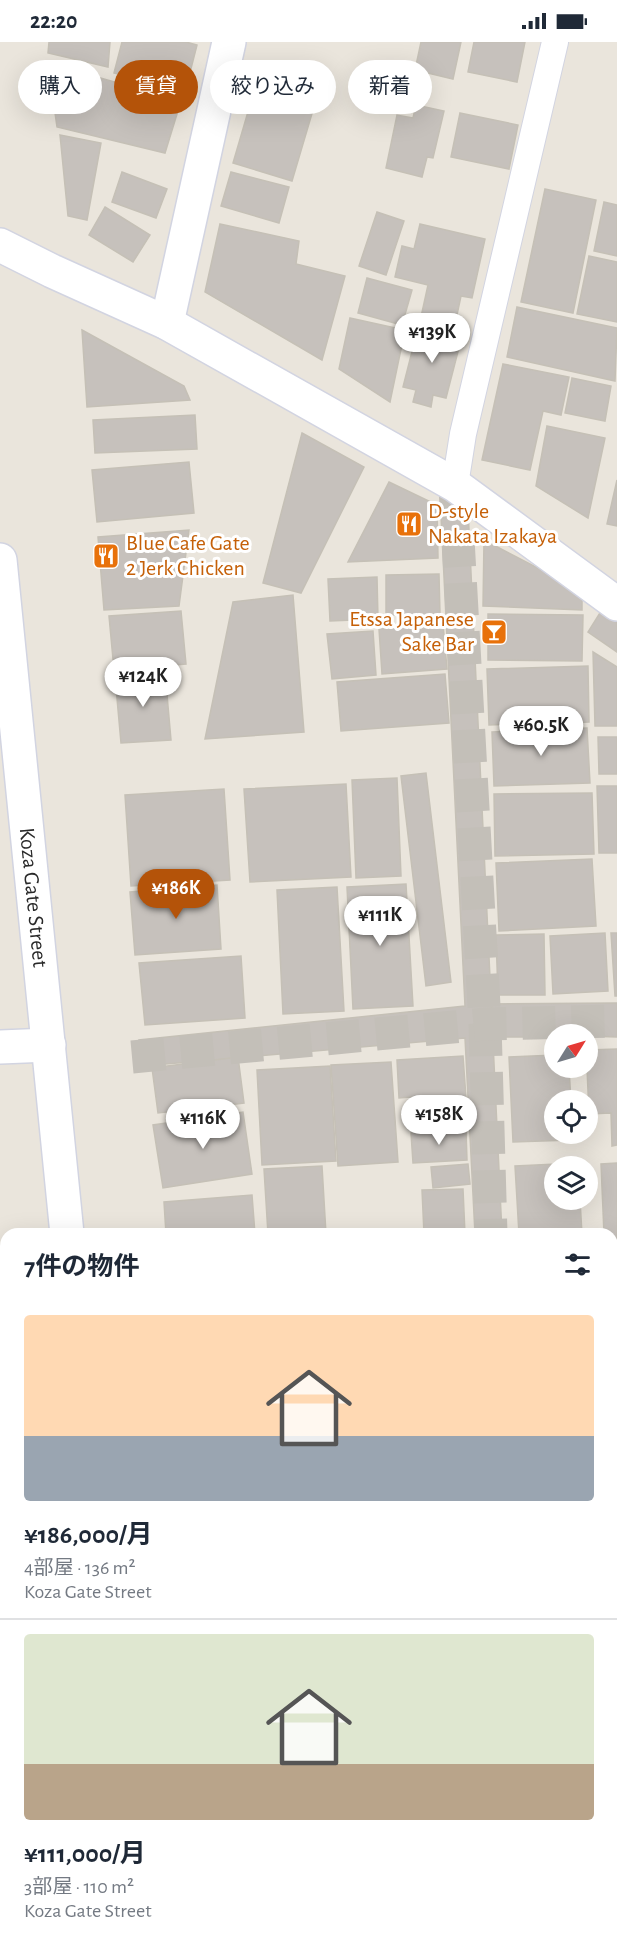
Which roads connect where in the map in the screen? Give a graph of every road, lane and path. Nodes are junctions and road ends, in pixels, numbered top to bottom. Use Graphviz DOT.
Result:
graph roads {
  1 [pos="230,42"];
  2 [pos="555,42"];
  3 [pos="0,245"];
  4 [pos="167,323"];
  5 [pos="455,485"];
  6 [pos="0,560"];
  7 [pos="617,604"];
  8 [pos="6,681"];
  9 [pos="48,1045"];
  10 [pos="0,1047"];
  11 [pos="66,1228"];
  1 -- 4 [label="street"];
  2 -- 5 [label="lane"];
  3 -- 4 [label="street"];
  4 -- 5 [label="street"];
  5 -- 7 [label="street"];
  6 -- 8 [label="street, Koza Gate Street"];
  8 -- 9 [label="street, Koza Gate Street"];
  9 -- 10 [label="street"];
  9 -- 11 [label="street, Koza Gate Street"];
}
